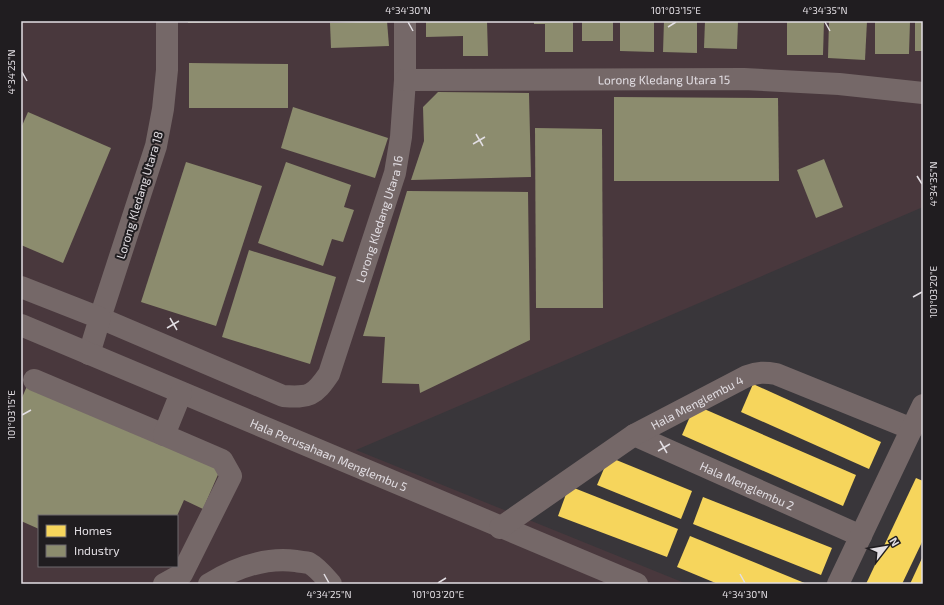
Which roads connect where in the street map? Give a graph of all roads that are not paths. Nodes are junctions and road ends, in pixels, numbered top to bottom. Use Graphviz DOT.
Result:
graph roads {
  1 [pos="167,21"];
  2 [pos="405,21"];
  3 [pos="405,80"];
  4 [pos="923,93"];
  5 [pos="21,287"];
  6 [pos="100,318"];
  7 [pos="21,326"];
  8 [pos="89,354"];
  9 [pos="34,380"];
  10 [pos="181,393"];
  11 [pos="923,405"];
  12 [pos="912,428"];
  13 [pos="164,435"];
  14 [pos="634,435"];
  15 [pos="500,528"];
  16 [pos="861,536"];
  17 [pos="164,584"];
  18 [pos="209,584"];
  19 [pos="331,584"];
  20 [pos="637,584"];
  21 [pos="838,584"];
  1 -- 6 [label="street, Lorong Kledang Utara 18"];
  2 -- 3 [label="street, Lorong Kledang Utara 16"];
  3 -- 4 [label="street, Lorong Kledang Utara 15"];
  3 -- 6 [label="street, Lorong Kledang Utara 16"];
  5 -- 6 [label="street"];
  6 -- 8 [label="street, Lorong Kledang Utara 18"];
  7 -- 8 [label="street, Hala Perusahaan Menglembu 5"];
  8 -- 10 [label="street, Hala Perusahaan Menglembu 5"];
  9 -- 13 [label="street"];
  10 -- 13 [label="street"];
  10 -- 15 [label="street, Hala Perusahaan Menglembu 5"];
  11 -- 12 [label="street"];
  12 -- 14 [label="street, Hala Menglembu 4"];
  12 -- 16 [label="street"];
  13 -- 17 [label="street"];
  14 -- 15 [label="street, Hala Menglembu 4"];
  14 -- 16 [label="street, Hala Menglembu 2"];
  15 -- 20 [label="street, Hala Perusahaan Menglembu 5"];
  16 -- 21 [label="street"];
  18 -- 19 [label="street"];
}
